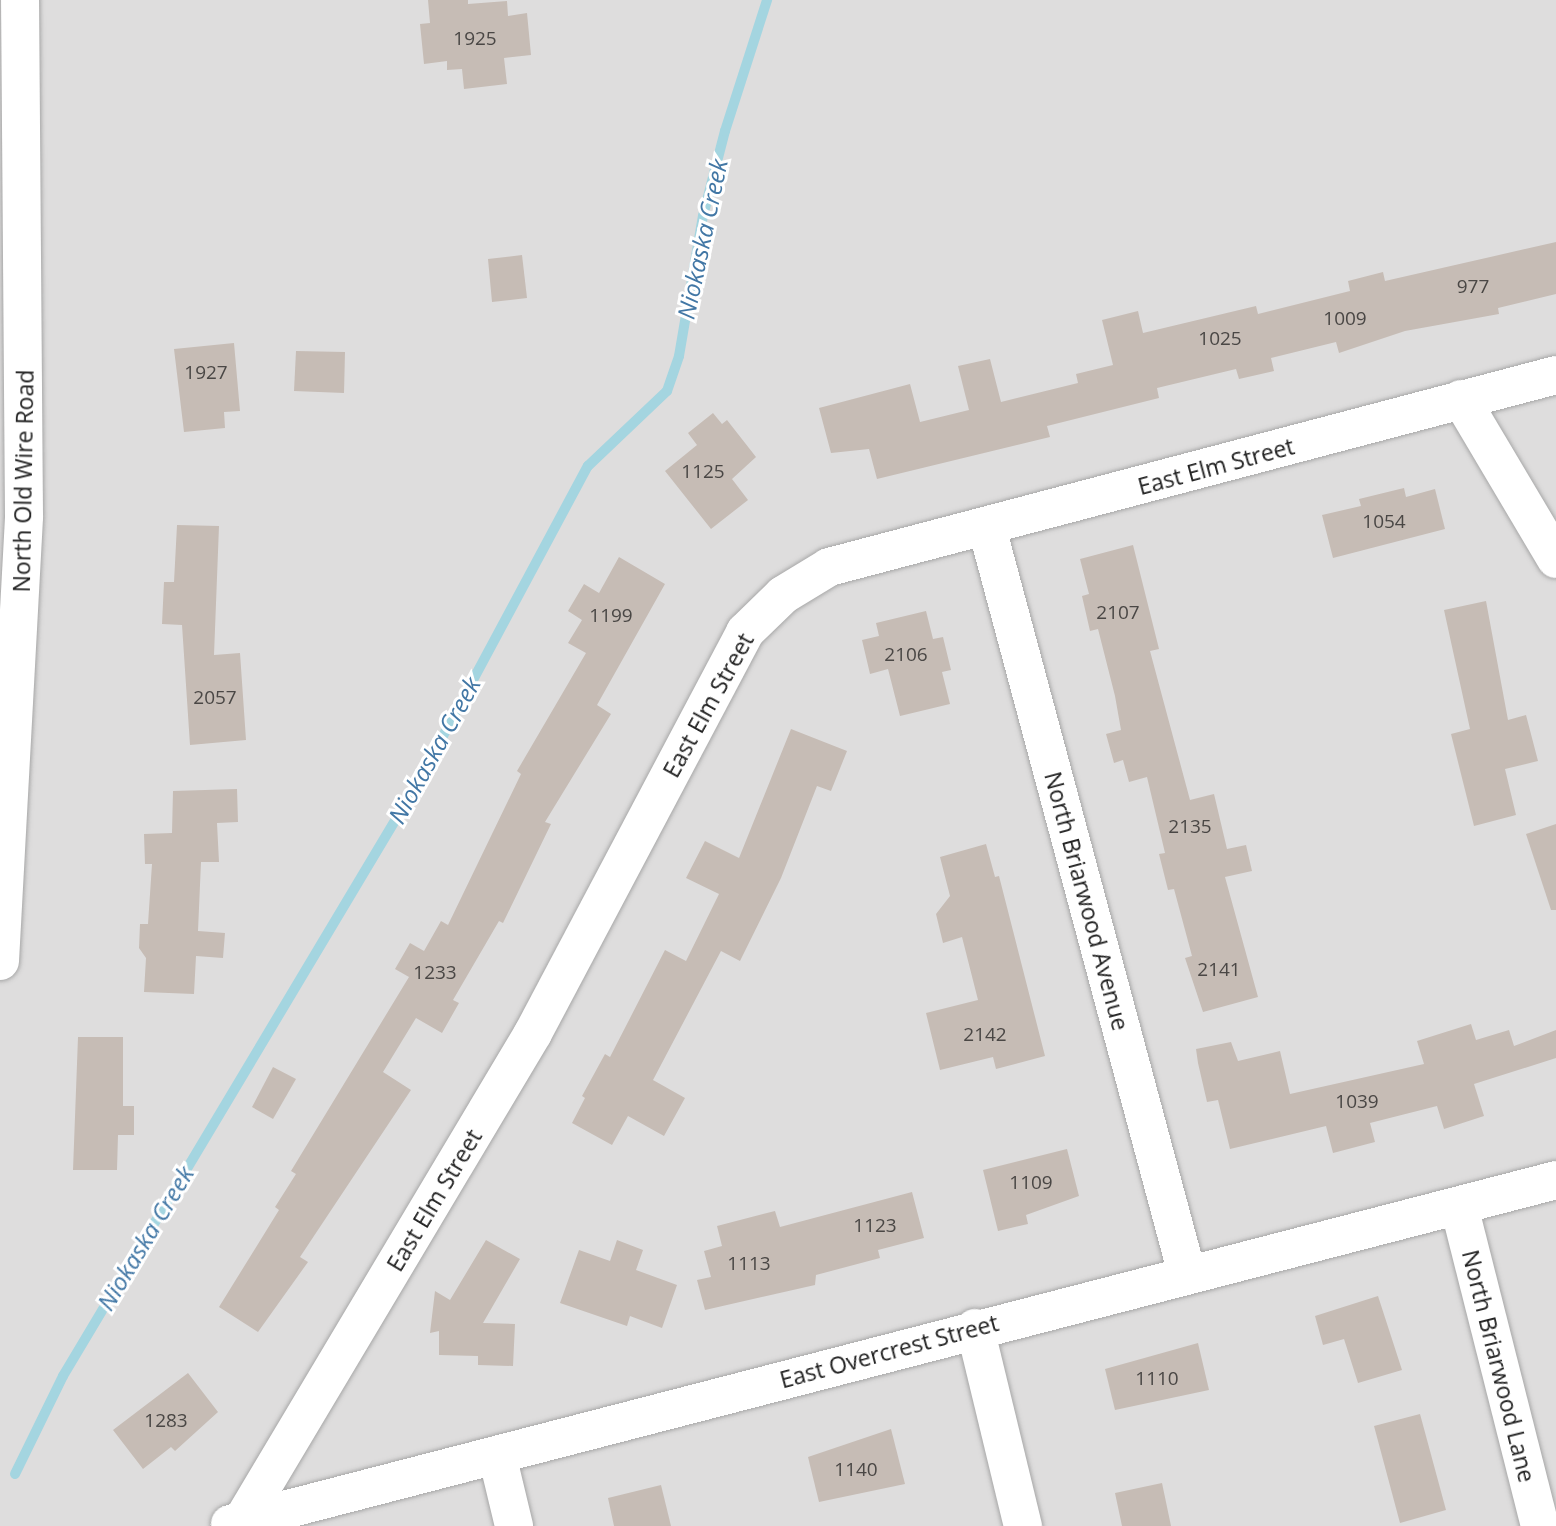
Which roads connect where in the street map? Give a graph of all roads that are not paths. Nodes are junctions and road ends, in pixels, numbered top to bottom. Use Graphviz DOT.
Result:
graph roads {
  1 [pos="20,0"];
  2 [pos="10,49"];
  3 [pos="1556,375"];
  4 [pos="1461,399"];
  5 [pos="986,528"];
  6 [pos="1556,559"];
  7 [pos="5,797"];
  8 [pos="0,961"];
  9 [pos="1556,1180"];
  10 [pos="1459,1206"];
  11 [pos="1187,1274"];
  12 [pos="975,1328"];
  13 [pos="497,1455"];
  14 [pos="232,1523"];
  15 [pos="514,1526"];
  16 [pos="1023,1526"];
  17 [pos="1540,1526"];
  1 -- 2 [label="street, North Old Wire Road"];
  2 -- 7 [label="street, North Old Wire Road"];
  3 -- 4 [label="street, East Elm Street"];
  4 -- 5 [label="street, East Elm Street"];
  4 -- 6 [label="street"];
  5 -- 11 [label="street, North Briarwood Avenue"];
  5 -- 14 [label="street, East Elm Street"];
  7 -- 8 [label="street, North Old Wire Road"];
  9 -- 10 [label="street, East Overcrest Street"];
  10 -- 11 [label="street, East Overcrest Street"];
  10 -- 17 [label="street, North Briarwood Lane"];
  11 -- 12 [label="street, East Overcrest Street"];
  12 -- 13 [label="street, East Overcrest Street"];
  12 -- 16 [label="street"];
  13 -- 14 [label="street, East Overcrest Street"];
  13 -- 15 [label="street"];
}
